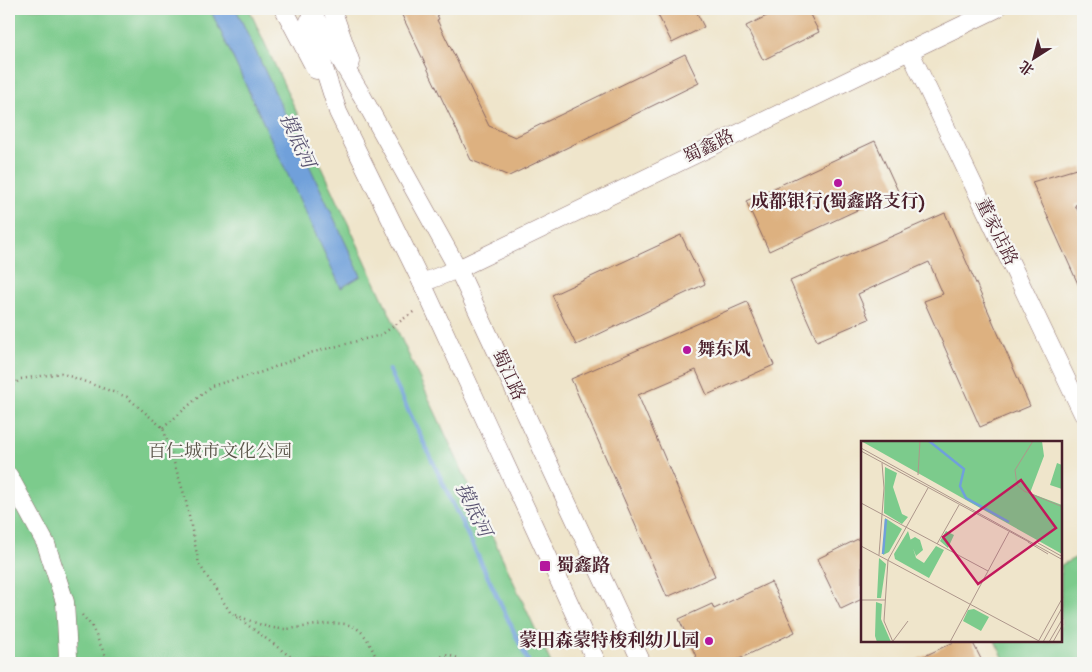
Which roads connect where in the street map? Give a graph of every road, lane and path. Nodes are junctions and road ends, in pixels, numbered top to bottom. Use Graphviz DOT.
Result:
graph roads {
  1 [pos="15,9"];
  2 [pos="284,9"];
  3 [pos="305,9"];
  4 [pos="310,9"];
  5 [pos="332,9"];
  6 [pos="996,9"];
  7 [pos="9,12"];
  8 [pos="909,50"];
  9 [pos="361,94"];
  10 [pos="338,112"];
  11 [pos="458,268"];
  12 [pos="422,283"];
  13 [pos="429,300"];
  14 [pos="9,388"];
  15 [pos="1083,414"];
  16 [pos="163,428"];
  17 [pos="9,476"];
  18 [pos="79,612"];
  19 [pos="230,612"];
  20 [pos="9,660"];
  21 [pos="12,663"];
  22 [pos="66,663"];
  23 [pos="109,663"];
  24 [pos="300,663"];
  25 [pos="379,663"];
  26 [pos="428,663"];
  27 [pos="462,663"];
  28 [pos="597,663"];
  29 [pos="642,663"];
  1 -- 7 [label="path"];
  2 -- 10 [label="street"];
  3 -- 10 [label="street"];
  4 -- 9 [label="street, 蜀江路"];
  5 -- 9 [label="street, 蜀江路"];
  6 -- 8 [label="street, 蜀鑫路"];
  8 -- 11 [label="street, 蜀鑫路"];
  8 -- 15 [label="street, 董家店路"];
  9 -- 11 [label="street, 蜀江路"];
  10 -- 12 [label="street"];
  11 -- 12 [label="street, 蜀鑫路"];
  11 -- 29 [label="street, 蜀江路"];
  12 -- 13 [label="street"];
  13 -- 16 [label="path"];
  13 -- 28 [label="street"];
  14 -- 16 [label="path"];
  16 -- 19 [label="path"];
  17 -- 22 [label="street"];
  18 -- 23 [label="path"];
  19 -- 24 [label="path"];
  19 -- 25 [label="path"];
  20 -- 21 [label="path"];
  26 -- 27 [label="path"];
}
